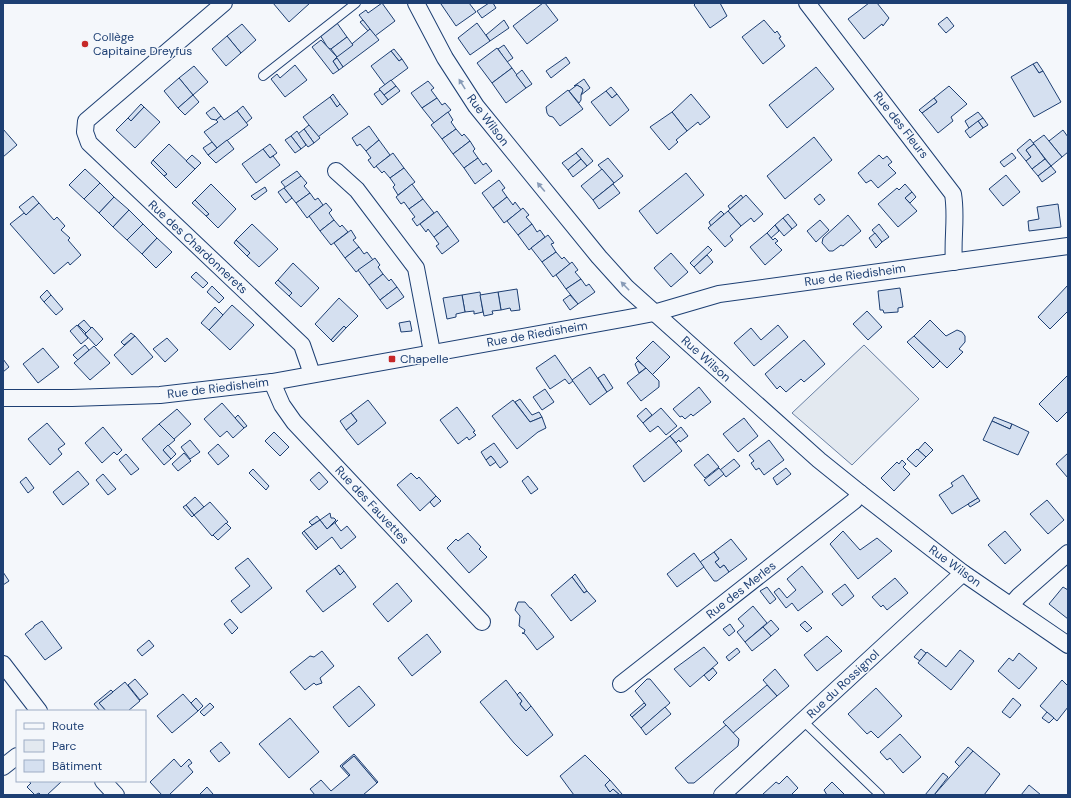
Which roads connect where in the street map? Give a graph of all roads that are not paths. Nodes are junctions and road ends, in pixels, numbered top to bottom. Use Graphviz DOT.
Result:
graph roads {
  1 [pos="224,3"];
  2 [pos="356,3"];
  3 [pos="416,3"];
  4 [pos="807,3"];
  5 [pos="263,76"];
  6 [pos="336,171"];
  7 [pos="1068,246"];
  8 [pos="954,262"];
  9 [pos="654,313"];
  10 [pos="432,352"];
  11 [pos="312,374"];
  12 [pos="272,382"];
  13 [pos="3,398"];
  14 [pos="860,493"];
  15 [pos="1068,553"];
  16 [pos="963,572"];
  17 [pos="1010,606"];
  18 [pos="482,622"];
  19 [pos="1068,645"];
  20 [pos="3,664"];
  21 [pos="620,684"];
  22 [pos="38,710"];
  23 [pos="803,721"];
  24 [pos="16,757"];
  25 [pos="3,766"];
  26 [pos="104,782"];
  27 [pos="116,795"];
  28 [pos="722,795"];
  29 [pos="880,795"];
  1 -- 11 [label="street, Rue des Chardonnerets"];
  2 -- 5 [label="lane"];
  9 -- 3 [label="street, Rue Wilson, one-way"];
  4 -- 8 [label="street, Rue des Fleurs"];
  6 -- 10 [label="street"];
  7 -- 8 [label="street, Rue de Riedisheim"];
  8 -- 9 [label="street, Rue de Riedisheim"];
  9 -- 10 [label="street, Rue de Riedisheim"];
  9 -- 14 [label="street, Rue Wilson"];
  10 -- 11 [label="street, Rue de Riedisheim"];
  11 -- 12 [label="street, Rue de Riedisheim"];
  12 -- 13 [label="street, Rue de Riedisheim"];
  12 -- 18 [label="street, Rue des Fauvettes"];
  14 -- 16 [label="street, Rue Wilson"];
  14 -- 21 [label="street, Rue des Merles"];
  15 -- 17 [label="street"];
  16 -- 17 [label="street, Rue Wilson"];
  16 -- 23 [label="street, Rue du Rossignol"];
  17 -- 19 [label="street, Rue Wilson"];
  20 -- 22 [label="street"];
  23 -- 28 [label="street, Rue du Rossignol"];
  23 -- 29 [label="lane"];
  24 -- 25 [label="street"];
  26 -- 27 [label="street"];
}
